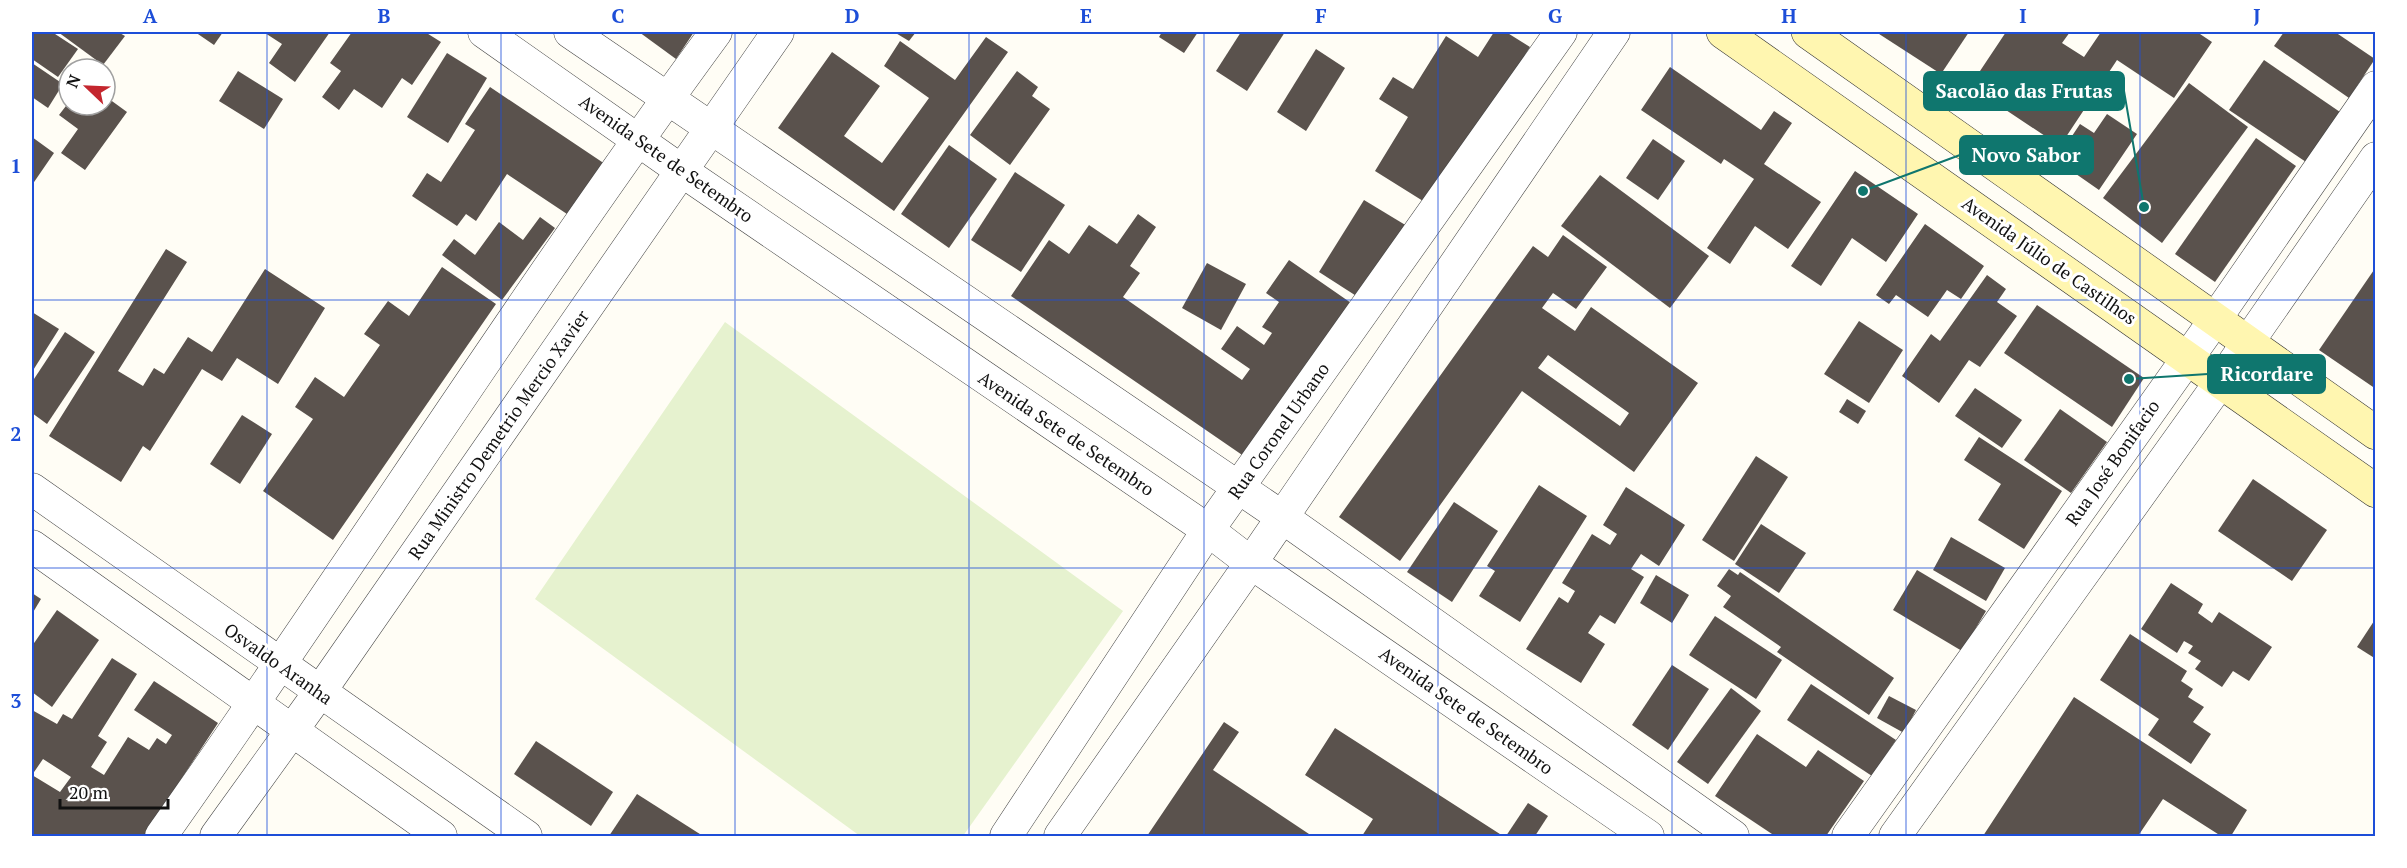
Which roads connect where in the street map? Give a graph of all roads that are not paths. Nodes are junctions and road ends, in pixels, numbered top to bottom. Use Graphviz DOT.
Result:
graph roads {
  1 [pos="484,32"];
  2 [pos="570,32"];
  3 [pos="716,32"];
  4 [pos="778,32"];
  5 [pos="1561,32"];
  6 [pos="1614,32"];
  7 [pos="1723,32"];
  8 [pos="1808,32"];
  9 [pos="2376,87"];
  10 [pos="1515,96"];
  11 [pos="668,97"];
  12 [pos="1552,122"];
  13 [pos="712,129"];
  14 [pos="636,139"];
  15 [pos="2376,158"];
  16 [pos="682,171"];
  17 [pos="2316,173"];
  18 [pos="2349,196"];
  19 [pos="2214,321"];
  20 [pos="2248,342"];
  21 [pos="2187,358"];
  22 [pos="2221,381"];
  23 [pos="2376,433"];
  24 [pos="32,489"];
  25 [pos="1239,489"];
  26 [pos="2376,491"];
  27 [pos="1282,517"];
  28 [pos="1208,530"];
  29 [pos="32,546"];
  30 [pos="1251,563"];
  31 [pos="279,665"];
  32 [pos="319,693"];
  33 [pos="255,703"];
  34 [pos="291,731"];
  35 [pos="1908,753"];
  36 [pos="1939,779"];
  37 [pos="161,837"];
  38 [pos="216,837"];
  39 [pos="441,837"];
  40 [pos="526,837"];
  41 [pos="1006,837"];
  42 [pos="1060,837"];
  43 [pos="1648,837"];
  44 [pos="1733,837"];
  45 [pos="1848,837"];
  46 [pos="1895,837"];
  1 -- 14 [label="street, Avenida Sete de Setembro"];
  2 -- 11 [label="street"];
  3 -- 11 [label="street"];
  4 -- 13 [label="street, Rua Ministro Demetrio Mercio Xavier"];
  5 -- 10 [label="street, Rua Coronel Urbano"];
  6 -- 12 [label="street"];
  7 -- 21 [label="street, Avenida Júlio de Castilhos"];
  8 -- 19 [label="street"];
  9 -- 17 [label="street, Rua José Bonifacio"];
  10 -- 12 [label="street"];
  10 -- 25 [label="street, Rua Coronel Urbano"];
  11 -- 13 [label="street"];
  11 -- 14 [label="street"];
  12 -- 27 [label="street"];
  13 -- 16 [label="street, Rua Ministro Demetrio Mercio Xavier"];
  13 -- 25 [label="street"];
  14 -- 16 [label="street, Avenida Sete de Setembro"];
  14 -- 31 [label="street"];
  15 -- 18 [label="street"];
  16 -- 28 [label="street, Avenida Sete de Setembro"];
  16 -- 32 [label="street, Rua Ministro Demetrio Mercio Xavier"];
  17 -- 18 [label="street"];
  17 -- 19 [label="street, Rua José Bonifacio"];
  18 -- 20 [label="street"];
  19 -- 20 [label="street"];
  19 -- 21 [label="street, Rua José Bonifacio"];
  20 -- 22 [label="street"];
  20 -- 23 [label="street"];
  21 -- 22 [label="street, Avenida Júlio de Castilhos"];
  21 -- 35 [label="street, Rua José Bonifacio"];
  22 -- 26 [label="street, Avenida Júlio de Castilhos"];
  22 -- 36 [label="street"];
  24 -- 31 [label="street, Osvaldo Aranha"];
  25 -- 27 [label="street"];
  25 -- 28 [label="street, Rua Coronel Urbano"];
  27 -- 30 [label="street"];
  27 -- 44 [label="street"];
  28 -- 30 [label="street, Avenida Sete de Setembro"];
  28 -- 41 [label="street, Rua Coronel Urbano"];
  29 -- 33 [label="street"];
  30 -- 42 [label="street"];
  30 -- 43 [label="street, Avenida Sete de Setembro"];
  31 -- 32 [label="street, Osvaldo Aranha"];
  31 -- 33 [label="street"];
  32 -- 34 [label="street, Rua Ministro Demetrio Mercio Xavier"];
  32 -- 40 [label="street, Osvaldo Aranha"];
  33 -- 34 [label="street"];
  33 -- 37 [label="street"];
  34 -- 38 [label="street, Rua Ministro Demetrio Mercio Xavier"];
  34 -- 39 [label="street"];
  35 -- 36 [label="street"];
  35 -- 45 [label="street, Rua José Bonifacio"];
  36 -- 46 [label="street"];
}
